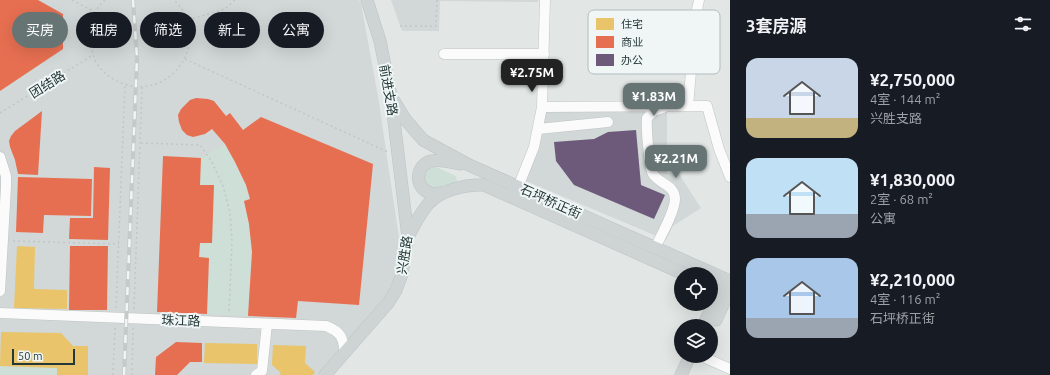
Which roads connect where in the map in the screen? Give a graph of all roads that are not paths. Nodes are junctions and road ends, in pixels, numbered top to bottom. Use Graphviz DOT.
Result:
graph roads {
  1 [pos="367,0"];
  2 [pos="545,0"];
  3 [pos="699,0"];
  4 [pos="697,10"];
  5 [pos="444,54"];
  6 [pos="544,54"];
  7 [pos="691,74"];
  8 [pos="391,96"];
  9 [pos="671,106"];
  10 [pos="688,106"];
  11 [pos="542,107"];
  12 [pos="608,122"];
  13 [pos="538,129"];
  14 [pos="0,157"];
  15 [pos="399,157"];
  16 [pos="469,165"];
  17 [pos="730,177"];
  18 [pos="518,187"];
  19 [pos="450,191"];
  20 [pos="408,237"];
  21 [pos="655,248"];
  22 [pos="668,266"];
  23 [pos="698,267"];
  24 [pos="674,269"];
  25 [pos="674,272"];
  26 [pos="718,276"];
  27 [pos="718,278"];
  28 [pos="730,281"];
  29 [pos="718,290"];
  30 [pos="0,291"];
  31 [pos="730,297"];
  32 [pos="0,313"];
  33 [pos="712,317"];
  34 [pos="267,324"];
  35 [pos="345,353"];
  36 [pos="687,363"];
  37 [pos="695,363"];
  38 [pos="717,363"];
  39 [pos="730,369"];
  40 [pos="256,375"];
  41 [pos="325,375"];
  42 [pos="681,375"];
  43 [pos="690,375"];
  1 -- 8 [label="main road, 前进支路"];
  2 -- 6 [label="street"];
  3 -- 4 [label="street"];
  5 -- 6 [label="street"];
  6 -- 11 [label="street"];
  7 -- 10 [label="street"];
  8 -- 15 [label="main road, 前进支路"];
  8 -- 16 [label="main road, 石坪桥正街"];
  9 -- 10 [label="street"];
  9 -- 11 [label="street"];
  9 -- 21 [label="street"];
  10 -- 17 [label="street"];
  11 -- 13 [label="street"];
  12 -- 13 [label="street"];
  13 -- 18 [label="street"];
  14 -- 30 [label="street"];
  15 -- 20 [label="main road, 兴胜路"];
  16 -- 18 [label="main road, 石坪桥正街"];
  16 -- 19 [label="main road"];
  18 -- 21 [label="main road, 石坪桥正街"];
  19 -- 20 [label="main road, 石坪桥正街"];
  19 -- 22 [label="main road, 石坪桥正街"];
  20 -- 35 [label="main road, 兴胜路"];
  21 -- 23 [label="main road, 石坪桥正街"];
  22 -- 24 [label="main road, 石坪桥正街"];
  22 -- 25 [label="main road"];
  26 -- 28 [label="main road, 石坪桥正街"];
  27 -- 31 [label="main road"];
  29 -- 31 [label="main road"];
  31 -- 33 [label="main road"];
  32 -- 34 [label="street, 珠江路"];
  34 -- 35 [label="street, 珠江路"];
  34 -- 40 [label="street"];
  35 -- 41 [label="main road, 兴胜路"];
  36 -- 42 [label="main road"];
  37 -- 43 [label="main road"];
  38 -- 39 [label="street"];
}
